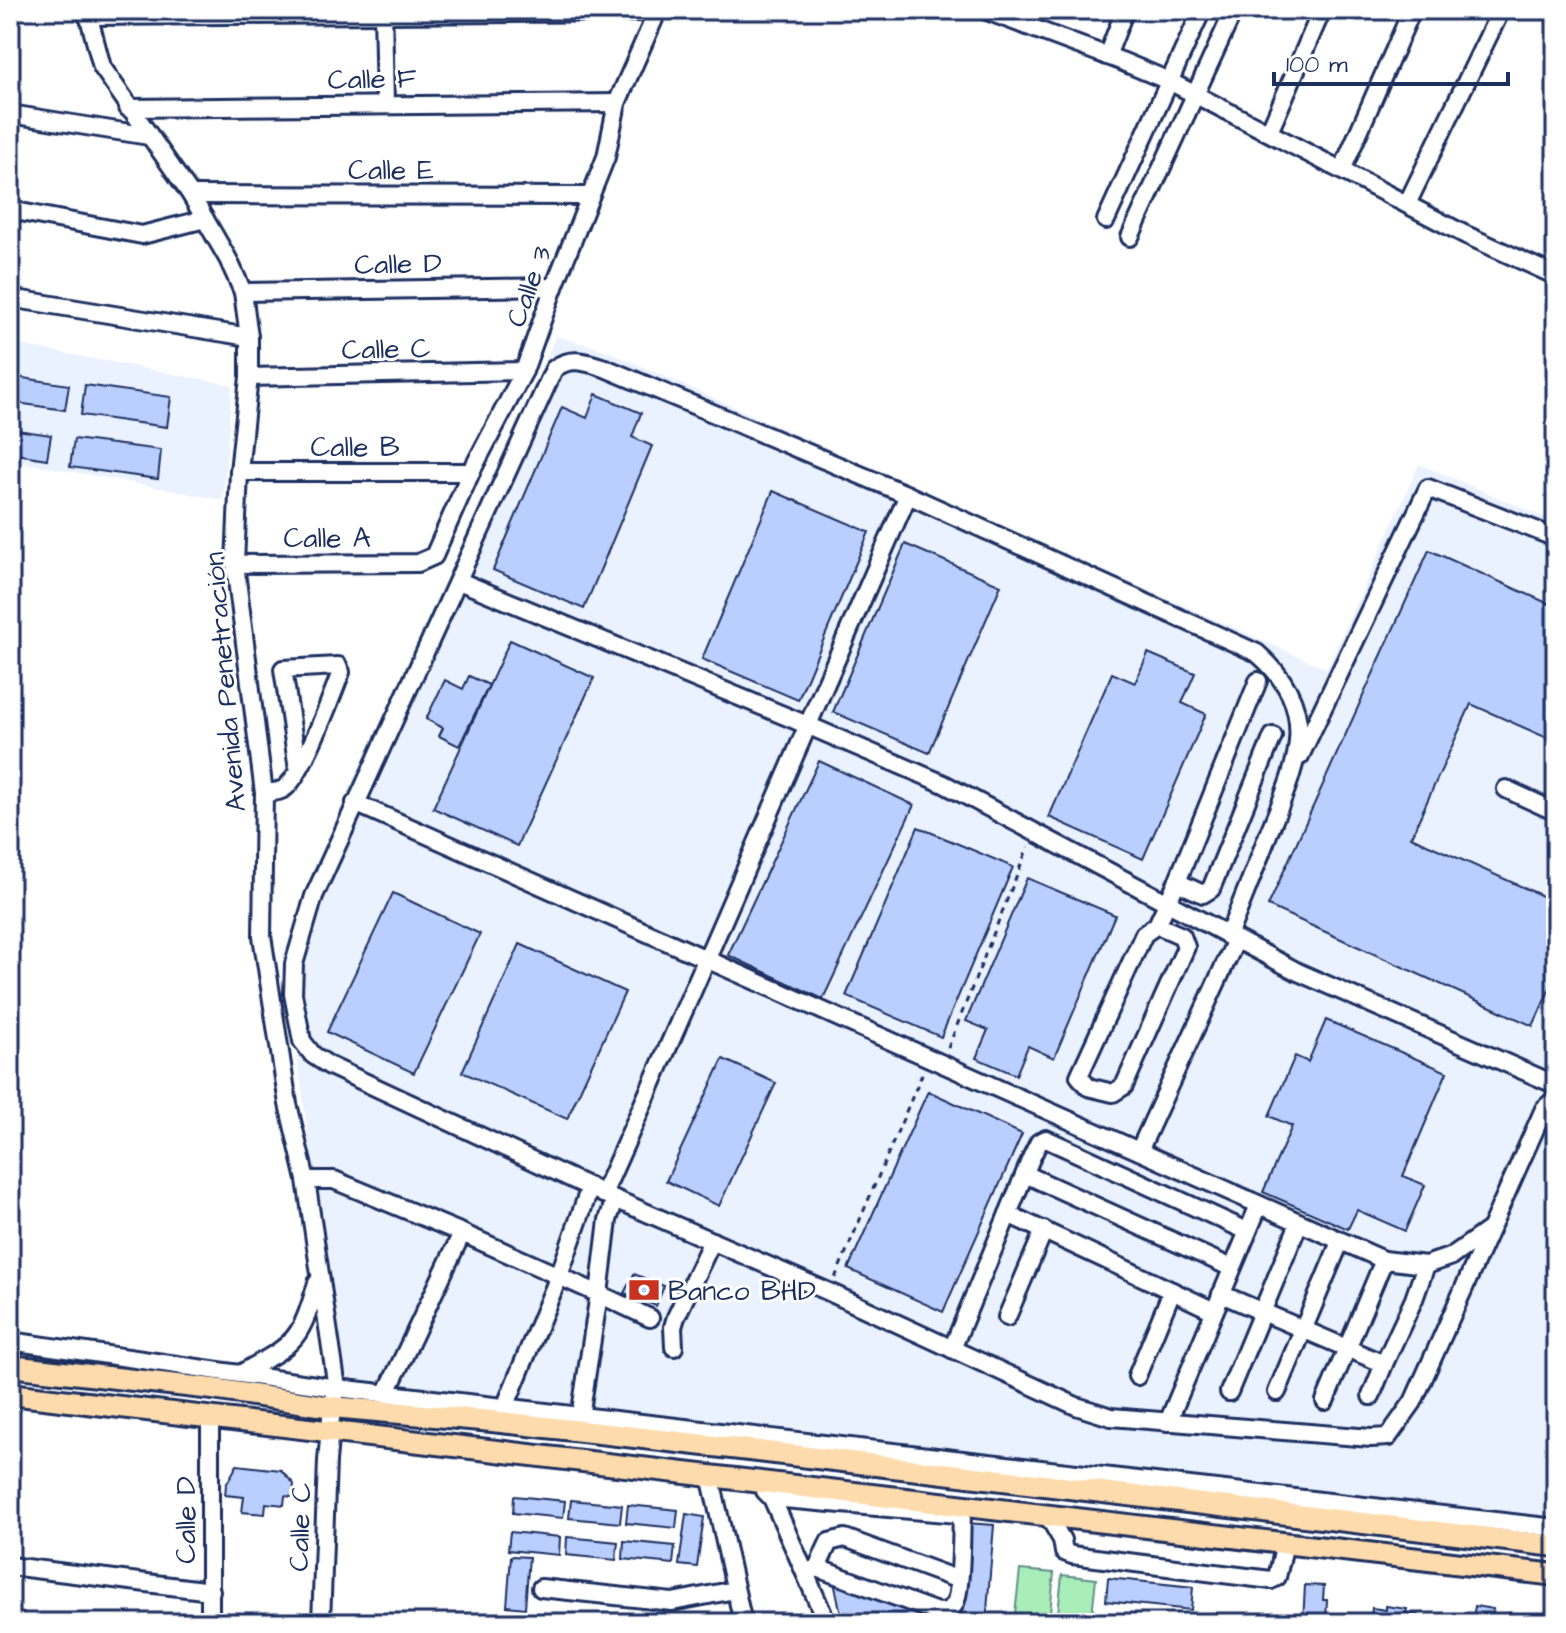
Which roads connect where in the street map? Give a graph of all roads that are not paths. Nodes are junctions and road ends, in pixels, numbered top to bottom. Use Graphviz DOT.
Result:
graph roads {
  1 [pos="984,10"];
  2 [pos="1125,10"];
  3 [pos="1202,10"];
  4 [pos="1234,10"];
  5 [pos="1322,10"];
  6 [pos="1412,10"];
  7 [pos="1501,10"];
  8 [pos="383,11"];
  9 [pos="657,11"];
  10 [pos="87,13"];
  11 [pos="1025,17"];
  12 [pos="1107,56"];
  13 [pos="1169,81"];
  14 [pos="1195,94"];
  15 [pos="617,103"];
  16 [pos="385,104"];
  17 [pos="128,108"];
  18 [pos="10,114"];
  19 [pos="1269,132"];
  20 [pos="149,136"];
  21 [pos="1342,170"];
  22 [pos="191,195"];
  23 [pos="590,196"];
  24 [pos="1407,204"];
  25 [pos="10,210"];
  26 [pos="205,219"];
  27 [pos="1106,220"];
  28 [pos="1130,237"];
  29 [pos="1556,276"];
  30 [pos="554,287"];
  31 [pos="243,292"];
  32 [pos="10,298"];
  33 [pos="249,337"];
  34 [pos="524,371"];
  35 [pos="249,377"];
  36 [pos="239,472"];
  37 [pos="471,472"];
  38 [pos="908,495"];
  39 [pos="1556,538"];
  40 [pos="418,563"];
  41 [pos="235,564"];
  42 [pos="459,581"];
  43 [pos="1258,681"];
  44 [pos="807,725"];
  45 [pos="1273,736"];
  46 [pos="1296,766"];
  47 [pos="298,769"];
  48 [pos="1506,789"];
  49 [pos="264,793"];
  50 [pos="355,803"];
  51 [pos="1556,812"];
  52 [pos="1177,882"];
  53 [pos="1166,903"];
  54 [pos="1157,925"];
  55 [pos="1232,938"];
  56 [pos="708,960"];
  57 [pos="1556,1085"];
  58 [pos="1556,1098"];
  59 [pos="1139,1151"];
  60 [pos="1025,1174"];
  61 [pos="306,1180"];
  62 [pos="603,1193"];
  63 [pos="1259,1205"];
  64 [pos="1008,1214"];
  65 [pos="1299,1223"];
  66 [pos="1491,1228"];
  67 [pos="1044,1230"];
  68 [pos="1247,1231"];
  69 [pos="462,1233"];
  70 [pos="712,1241"];
  71 [pos="1340,1242"];
  72 [pos="1384,1260"];
  73 [pos="1426,1265"];
  74 [pos="1232,1268"];
  75 [pos="559,1276"];
  76 [pos="318,1277"];
  77 [pos="1172,1291"];
  78 [pos="599,1294"];
  79 [pos="1221,1294"];
  80 [pos="1214,1311"];
  81 [pos="1264,1312"];
  82 [pos="1007,1317"];
  83 [pos="650,1318"];
  84 [pos="1304,1330"];
  85 [pos="10,1341"];
  86 [pos="674,1347"];
  87 [pos="952,1349"];
  88 [pos="1347,1349"];
  89 [pos="1384,1364"];
  90 [pos="10,1366"];
  91 [pos="240,1374"];
  92 [pos="1137,1376"];
  93 [pos="1229,1392"];
  94 [pos="1277,1392"];
  95 [pos="10,1394"];
  96 [pos="386,1394"];
  97 [pos="1371,1396"];
  98 [pos="334,1398"];
  99 [pos="1325,1401"];
  100 [pos="505,1407"];
  101 [pos="210,1417"];
  102 [pos="580,1417"];
  103 [pos="1168,1422"];
  104 [pos="329,1433"];
  105 [pos="710,1475"];
  106 [pos="755,1480"];
  107 [pos="772,1498"];
  108 [pos="961,1510"];
  109 [pos="1048,1516"];
  110 [pos="1556,1528"];
  111 [pos="1285,1543"];
  112 [pos="1556,1546"];
  113 [pos="10,1566"];
  114 [pos="811,1570"];
  115 [pos="1556,1575"];
  116 [pos="959,1580"];
  117 [pos="541,1588"];
  118 [pos="735,1590"];
  119 [pos="211,1591"];
  120 [pos="210,1623"];
  121 [pos="321,1623"];
  122 [pos="743,1623"];
  123 [pos="827,1623"];
  1 -- 11 [label="street"];
  2 -- 12 [label="street"];
  3 -- 13 [label="street"];
  4 -- 14 [label="street"];
  5 -- 19 [label="street"];
  6 -- 21 [label="street"];
  7 -- 24 [label="street"];
  8 -- 9 [label="street"];
  8 -- 10 [label="street"];
  8 -- 16 [label="street"];
  9 -- 15 [label="street, Calle 3"];
  10 -- 17 [label="street, Avenida Penetración"];
  11 -- 12 [label="street"];
  12 -- 13 [label="street"];
  13 -- 14 [label="street"];
  13 -- 27 [label="street"];
  14 -- 19 [label="street"];
  14 -- 28 [label="street"];
  15 -- 16 [label="street, Calle F"];
  15 -- 23 [label="street, Calle 3"];
  16 -- 17 [label="street, Calle F"];
  17 -- 20 [label="street, Avenida Penetración"];
  18 -- 20 [label="street"];
  19 -- 21 [label="street"];
  20 -- 22 [label="street, Avenida Penetración"];
  21 -- 24 [label="street"];
  22 -- 23 [label="street, Calle E"];
  22 -- 26 [label="street, Avenida Penetración"];
  23 -- 30 [label="street, Calle 3"];
  24 -- 29 [label="street"];
  25 -- 26 [label="street"];
  26 -- 31 [label="street, Avenida Penetración"];
  30 -- 31 [label="street, Calle D"];
  30 -- 34 [label="street, Calle 3"];
  31 -- 33 [label="street, Avenida Penetración"];
  32 -- 33 [label="street"];
  33 -- 35 [label="street, Avenida Penetración"];
  34 -- 35 [label="street, Calle C"];
  34 -- 37 [label="street, Calle 3"];
  35 -- 36 [label="street, Avenida Penetración"];
  36 -- 37 [label="street, Calle B"];
  36 -- 41 [label="street, Avenida Penetración"];
  37 -- 40 [label="street, Calle 3"];
  38 -- 42 [label="street"];
  38 -- 44 [label="street"];
  38 -- 46 [label="street"];
  39 -- 46 [label="street"];
  40 -- 41 [label="street, Calle A"];
  41 -- 49 [label="street, Avenida Penetración"];
  42 -- 44 [label="street"];
  42 -- 50 [label="street"];
  43 -- 52 [label="street"];
  44 -- 53 [label="street"];
  44 -- 56 [label="street"];
  45 -- 52 [label="street"];
  46 -- 55 [label="street"];
  47 -- 47 [label="street"];
  47 -- 49 [label="street"];
  48 -- 51 [label="street"];
  49 -- 61 [label="street, Avenida Penetración"];
  50 -- 56 [label="street"];
  50 -- 62 [label="street"];
  52 -- 53 [label="street"];
  53 -- 54 [label="street"];
  53 -- 55 [label="street"];
  54 -- 54 [label="street"];
  55 -- 57 [label="street"];
  55 -- 59 [label="street"];
  56 -- 59 [label="street"];
  56 -- 62 [label="street"];
  58 -- 66 [label="street"];
  59 -- 63 [label="street"];
  60 -- 64 [label="street"];
  60 -- 68 [label="street"];
  60 -- 74 [label="street"];
  61 -- 69 [label="street"];
  61 -- 76 [label="street, Avenida Penetración"];
  62 -- 70 [label="street"];
  62 -- 75 [label="street"];
  62 -- 78 [label="street"];
  63 -- 65 [label="street"];
  63 -- 68 [label="street"];
  64 -- 67 [label="street"];
  64 -- 87 [label="street"];
  65 -- 71 [label="street"];
  65 -- 81 [label="street"];
  66 -- 73 [label="street"];
  66 -- 103 [label="street"];
  67 -- 77 [label="street"];
  67 -- 82 [label="street"];
  68 -- 74 [label="street"];
  69 -- 75 [label="street"];
  69 -- 96 [label="street"];
  70 -- 86 [label="street"];
  70 -- 87 [label="street"];
  71 -- 72 [label="street"];
  71 -- 84 [label="street"];
  72 -- 73 [label="street"];
  72 -- 88 [label="street"];
  73 -- 89 [label="street"];
  74 -- 79 [label="street"];
  75 -- 78 [label="street"];
  75 -- 100 [label="street"];
  76 -- 91 [label="street"];
  76 -- 98 [label="street, Avenida Penetración"];
  77 -- 80 [label="street"];
  77 -- 92 [label="street"];
  78 -- 83 [label="street"];
  78 -- 102 [label="street"];
  79 -- 80 [label="street"];
  79 -- 81 [label="street"];
  80 -- 103 [label="street"];
  81 -- 84 [label="street"];
  81 -- 93 [label="street"];
  84 -- 88 [label="street"];
  84 -- 94 [label="street"];
  85 -- 91 [label="street"];
  87 -- 103 [label="street"];
  88 -- 89 [label="street"];
  88 -- 99 [label="street"];
  89 -- 97 [label="street"];
  90 -- 98 [label="main road"];
  91 -- 98 [label="street"];
  95 -- 101 [label="main road"];
  96 -- 98 [label="street"];
  96 -- 100 [label="street"];
  98 -- 104 [label="street, Avenida Penetración"];
  98 -- 112 [label="main road"];
  100 -- 102 [label="street"];
  101 -- 104 [label="main road"];
  101 -- 119 [label="street, Calle D"];
  102 -- 110 [label="street"];
  104 -- 105 [label="main road"];
  104 -- 121 [label="street, Calle C"];
  105 -- 106 [label="main road"];
  105 -- 118 [label="street"];
  106 -- 107 [label="street"];
  106 -- 108 [label="main road"];
  107 -- 108 [label="street"];
  107 -- 114 [label="street"];
  108 -- 109 [label="main road"];
  108 -- 116 [label="street"];
  109 -- 111 [label="main road"];
  109 -- 111 [label="street"];
  111 -- 115 [label="main road"];
  113 -- 119 [label="street"];
  114 -- 116 [label="street"];
  114 -- 116 [label="street"];
  114 -- 123 [label="street"];
  117 -- 118 [label="street"];
  118 -- 122 [label="street"];
  119 -- 120 [label="street, Calle D"];
}
